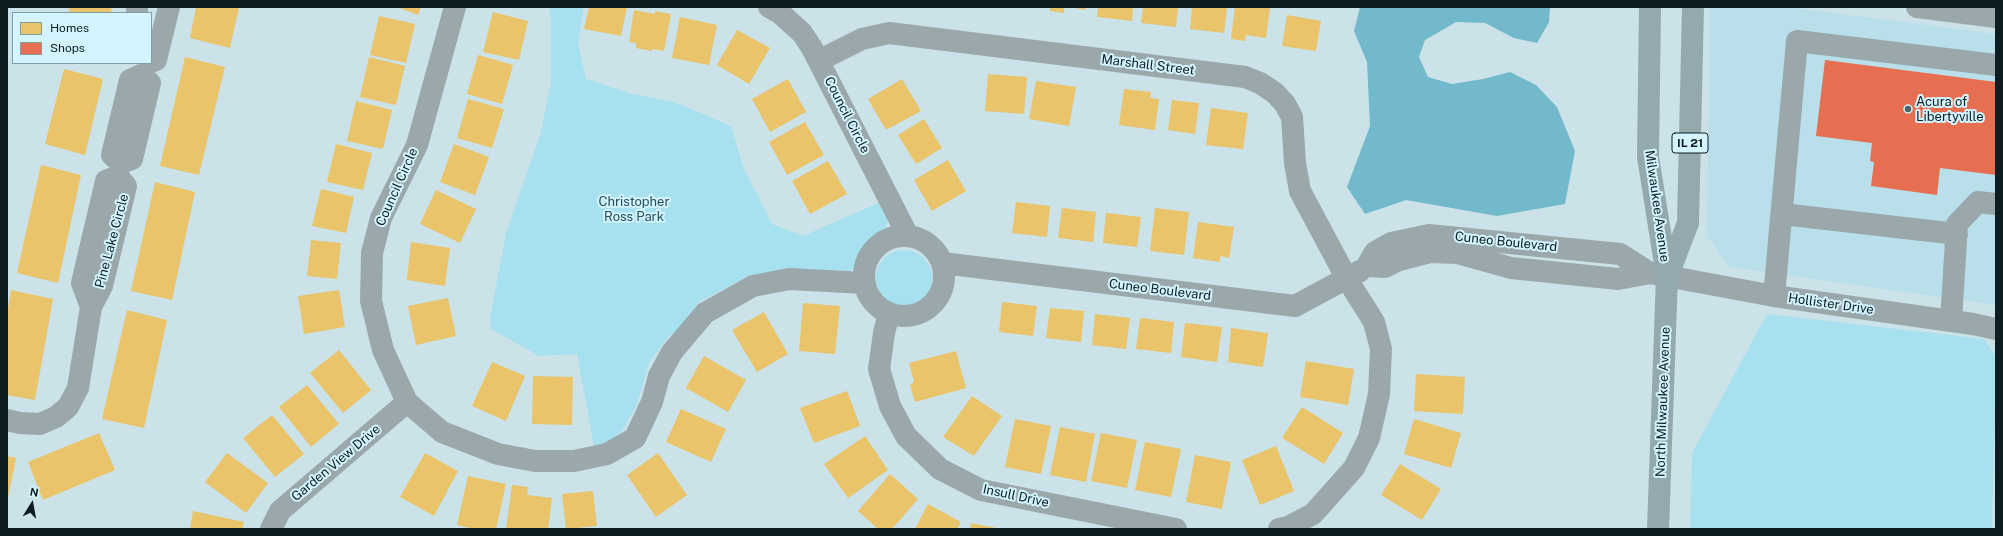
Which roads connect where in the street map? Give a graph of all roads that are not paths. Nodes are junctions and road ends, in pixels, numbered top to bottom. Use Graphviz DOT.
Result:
graph roads {
  1 [pos="169,7"];
  2 [pos="455,7"];
  3 [pos="769,7"];
  4 [pos="1650,7"];
  5 [pos="1693,7"];
  6 [pos="1917,7"];
  7 [pos="1996,17"];
  8 [pos="820,60"];
  9 [pos="152,62"];
  10 [pos="144,65"];
  11 [pos="1996,65"];
  12 [pos="1996,204"];
  13 [pos="1782,214"];
  14 [pos="1957,234"];
  15 [pos="908,236"];
  16 [pos="942,263"];
  17 [pos="1659,274"];
  18 [pos="1347,279"];
  19 [pos="865,283"];
  20 [pos="1774,296"];
  21 [pos="889,313"];
  22 [pos="1950,321"];
  23 [pos="1996,329"];
  24 [pos="407,402"];
  25 [pos="7,420"];
  26 [pos="1317,522"];
  27 [pos="271,529"];
  28 [pos="1176,529"];
  29 [pos="1279,529"];
  30 [pos="1658,529"];
  1 -- 9 [label="street, Pine Lake Circle"];
  2 -- 24 [label="street, Council Circle"];
  3 -- 8 [label="street, Council Circle"];
  4 -- 17 [label="main road, Milwaukee Avenue / IL 21"];
  5 -- 17 [label="main road, Milwaukee Avenue / IL 21"];
  6 -- 7 [label="street"];
  8 -- 15 [label="street, Council Circle"];
  8 -- 18 [label="street, Marshall Street"];
  10 -- 25 [label="street, Pine Lake Circle"];
  11 -- 13 [label="street"];
  12 -- 14 [label="street"];
  13 -- 14 [label="street"];
  13 -- 20 [label="street"];
  14 -- 22 [label="street"];
  15 -- 16 [label="street"];
  15 -- 19 [label="street"];
  16 -- 18 [label="street, Cuneo Boulevard"];
  16 -- 21 [label="street"];
  17 -- 18 [label="street, Cuneo Boulevard"];
  17 -- 20 [label="street, Hollister Drive"];
  17 -- 30 [label="main road, North Milwaukee Avenue / IL 21"];
  18 -- 26 [label="street"];
  19 -- 21 [label="street"];
  19 -- 24 [label="street, Council Circle"];
  20 -- 22 [label="street, Hollister Drive"];
  21 -- 28 [label="street, Insull Drive"];
  22 -- 23 [label="street, Hollister Drive"];
  24 -- 27 [label="street, Garden View Drive"];
  26 -- 29 [label="street"];
}
